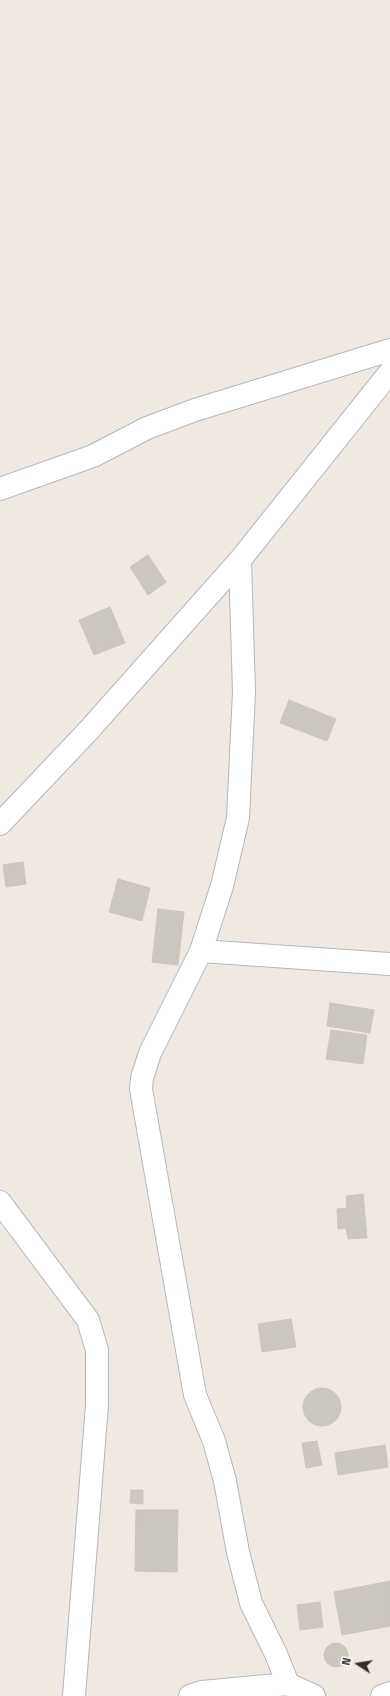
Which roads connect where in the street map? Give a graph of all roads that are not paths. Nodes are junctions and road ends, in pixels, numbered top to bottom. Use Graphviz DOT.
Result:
graph roads {
  1 [pos="390,350"];
  2 [pos="390,372"];
  3 [pos="0,489"];
  4 [pos="240,560"];
  5 [pos="0,824"];
  6 [pos="201,951"];
  7 [pos="390,964"];
  8 [pos="0,1202"];
  9 [pos="288,1684"];
  10 [pos="390,1693"];
  11 [pos="74,1696"];
  12 [pos="190,1696"];
  13 [pos="314,1696"];
  14 [pos="382,1696"];
  1 -- 3 [label="street"];
  2 -- 4 [label="street"];
  4 -- 5 [label="street"];
  4 -- 6 [label="street"];
  6 -- 7 [label="street"];
  6 -- 9 [label="street"];
  8 -- 11 [label="street"];
  9 -- 12 [label="street"];
  9 -- 13 [label="street"];
  10 -- 14 [label="street"];
}
